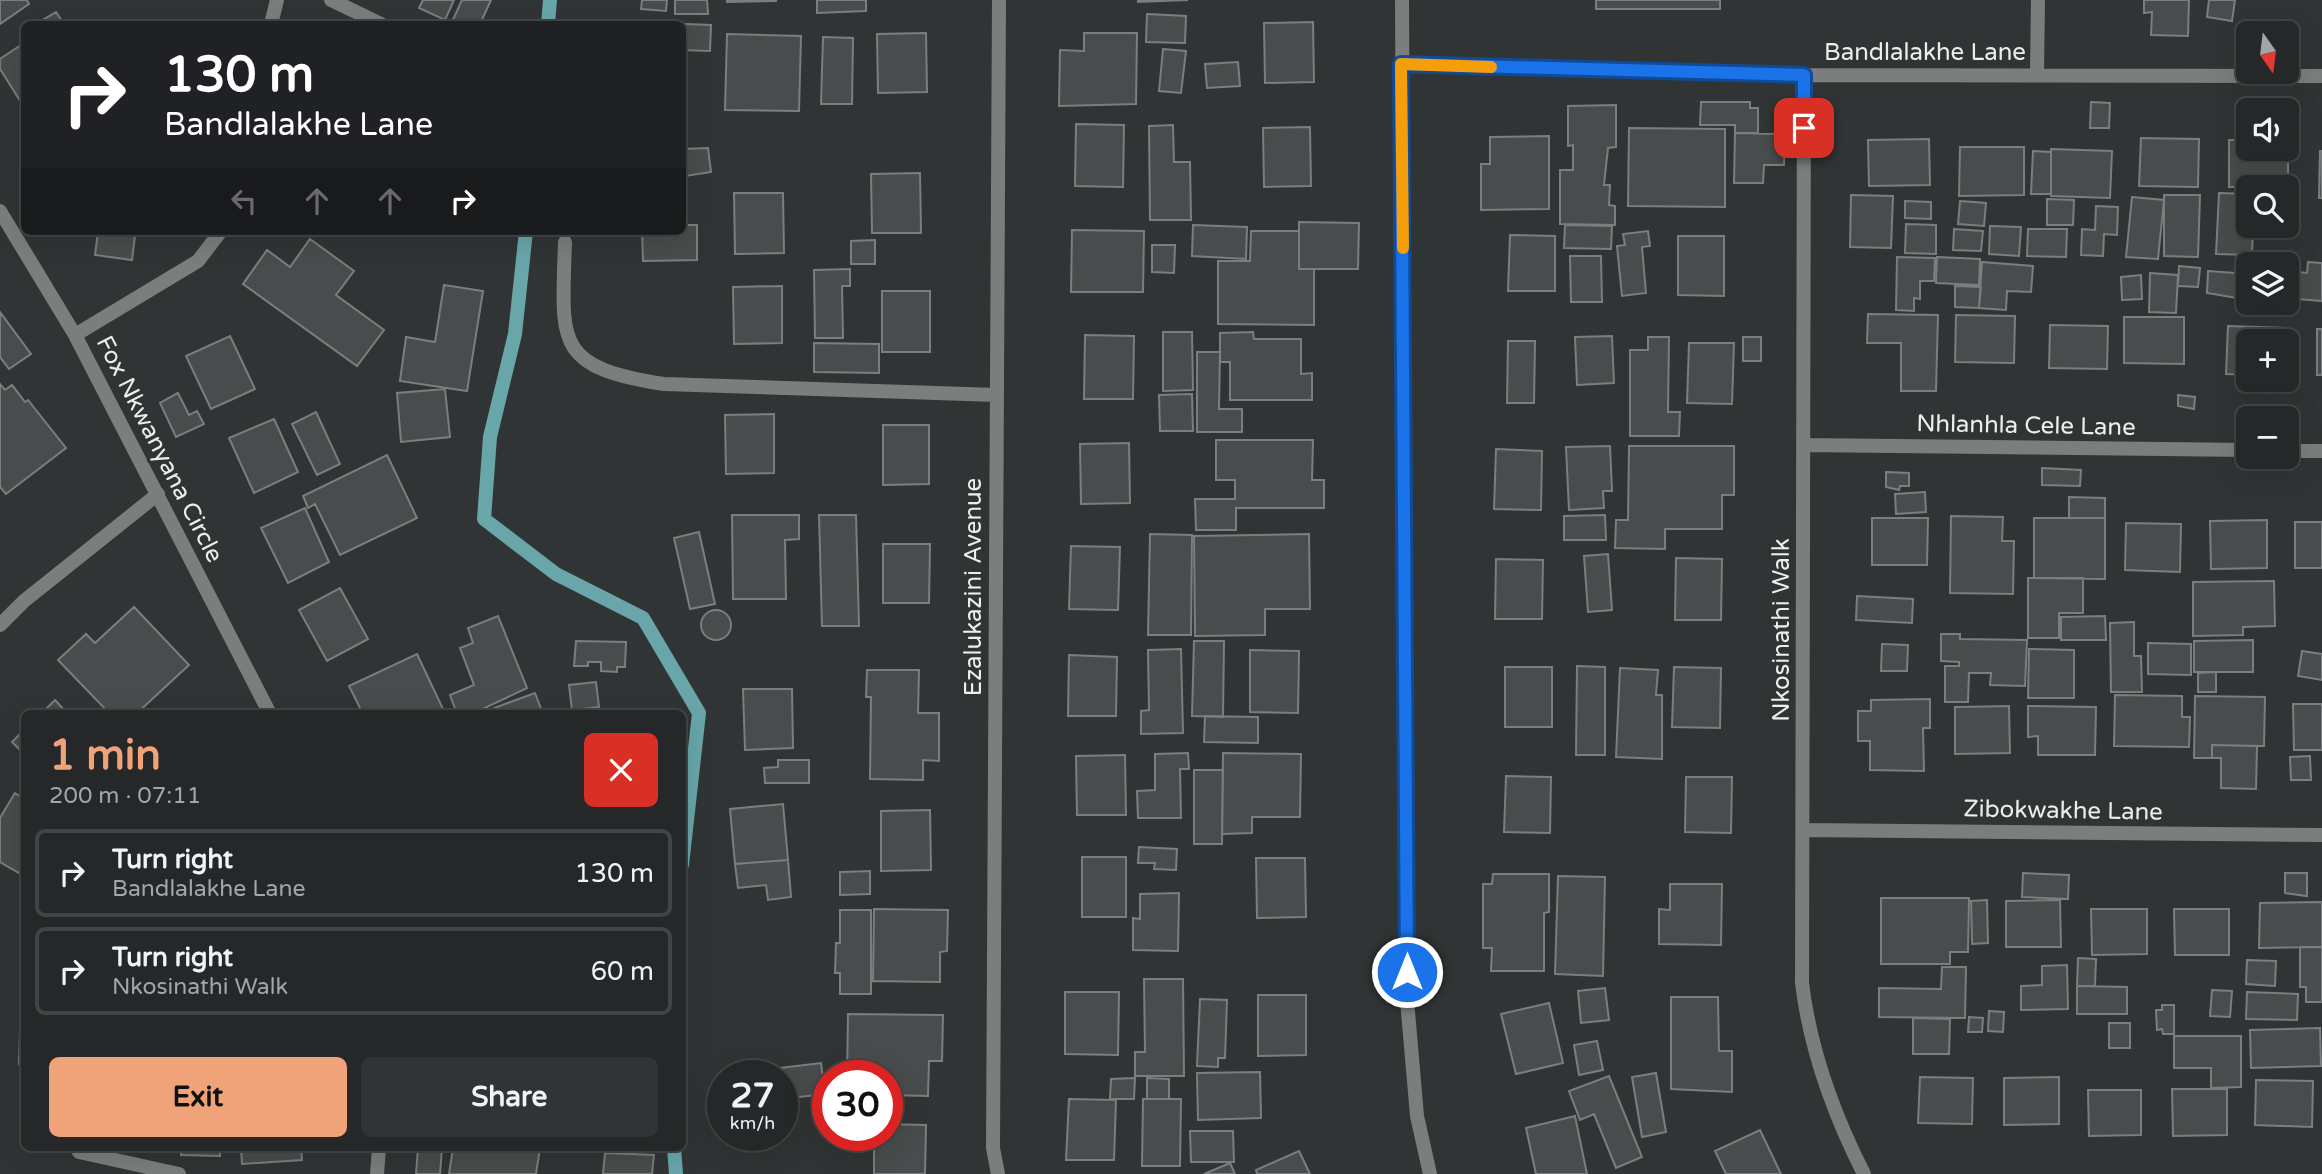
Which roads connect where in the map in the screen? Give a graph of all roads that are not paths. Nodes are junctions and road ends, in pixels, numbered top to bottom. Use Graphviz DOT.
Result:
graph roads {
  1 [pos="277,0"];
  2 [pos="331,0"];
  3 [pos="999,0"];
  4 [pos="1402,0"];
  5 [pos="2038,0"];
  6 [pos="272,21"];
  7 [pos="375,21"];
  8 [pos="1401,64"];
  9 [pos="2037,74"];
  10 [pos="1804,75"];
  11 [pos="2322,76"];
  12 [pos="0,211"];
  13 [pos="218,235"];
  14 [pos="565,242"];
  15 [pos="75,335"];
  16 [pos="997,395"];
  17 [pos="1803,445"];
  18 [pos="2236,450"];
  19 [pos="2299,451"];
  20 [pos="2322,451"];
  21 [pos="158,494"];
  22 [pos="0,625"];
  23 [pos="268,710"];
  24 [pos="1804,830"];
  25 [pos="2322,835"];
  26 [pos="379,1151"];
  27 [pos="79,1152"];
  28 [pos="179,1174"];
  29 [pos="377,1174"];
  30 [pos="998,1174"];
  31 [pos="1430,1174"];
  32 [pos="1864,1174"];
  1 -- 6 [label="street"];
  2 -- 7 [label="street"];
  3 -- 16 [label="street, Ezalukazini Avenue"];
  4 -- 8 [label="street"];
  5 -- 9 [label="street"];
  8 -- 10 [label="street, Bandlalakhe Lane"];
  8 -- 31 [label="street"];
  9 -- 10 [label="street, Bandlalakhe Lane"];
  9 -- 11 [label="street, Bandlalakhe Lane"];
  10 -- 17 [label="street, Nkosinathi Walk"];
  12 -- 15 [label="street, Fox Nkwanyana Circle"];
  13 -- 15 [label="street"];
  14 -- 16 [label="street"];
  15 -- 21 [label="street, Fox Nkwanyana Circle"];
  16 -- 30 [label="street, Ezalukazini Avenue"];
  17 -- 18 [label="street, Nhlanhla Cele Lane"];
  17 -- 24 [label="street, Nkosinathi Walk"];
  19 -- 20 [label="street"];
  21 -- 22 [label="street"];
  21 -- 23 [label="street, Fox Nkwanyana Circle"];
  24 -- 25 [label="street, Zibokwakhe Lane"];
  24 -- 32 [label="street, Nkosinathi Walk"];
  26 -- 29 [label="street"];
  27 -- 28 [label="street"];
}
